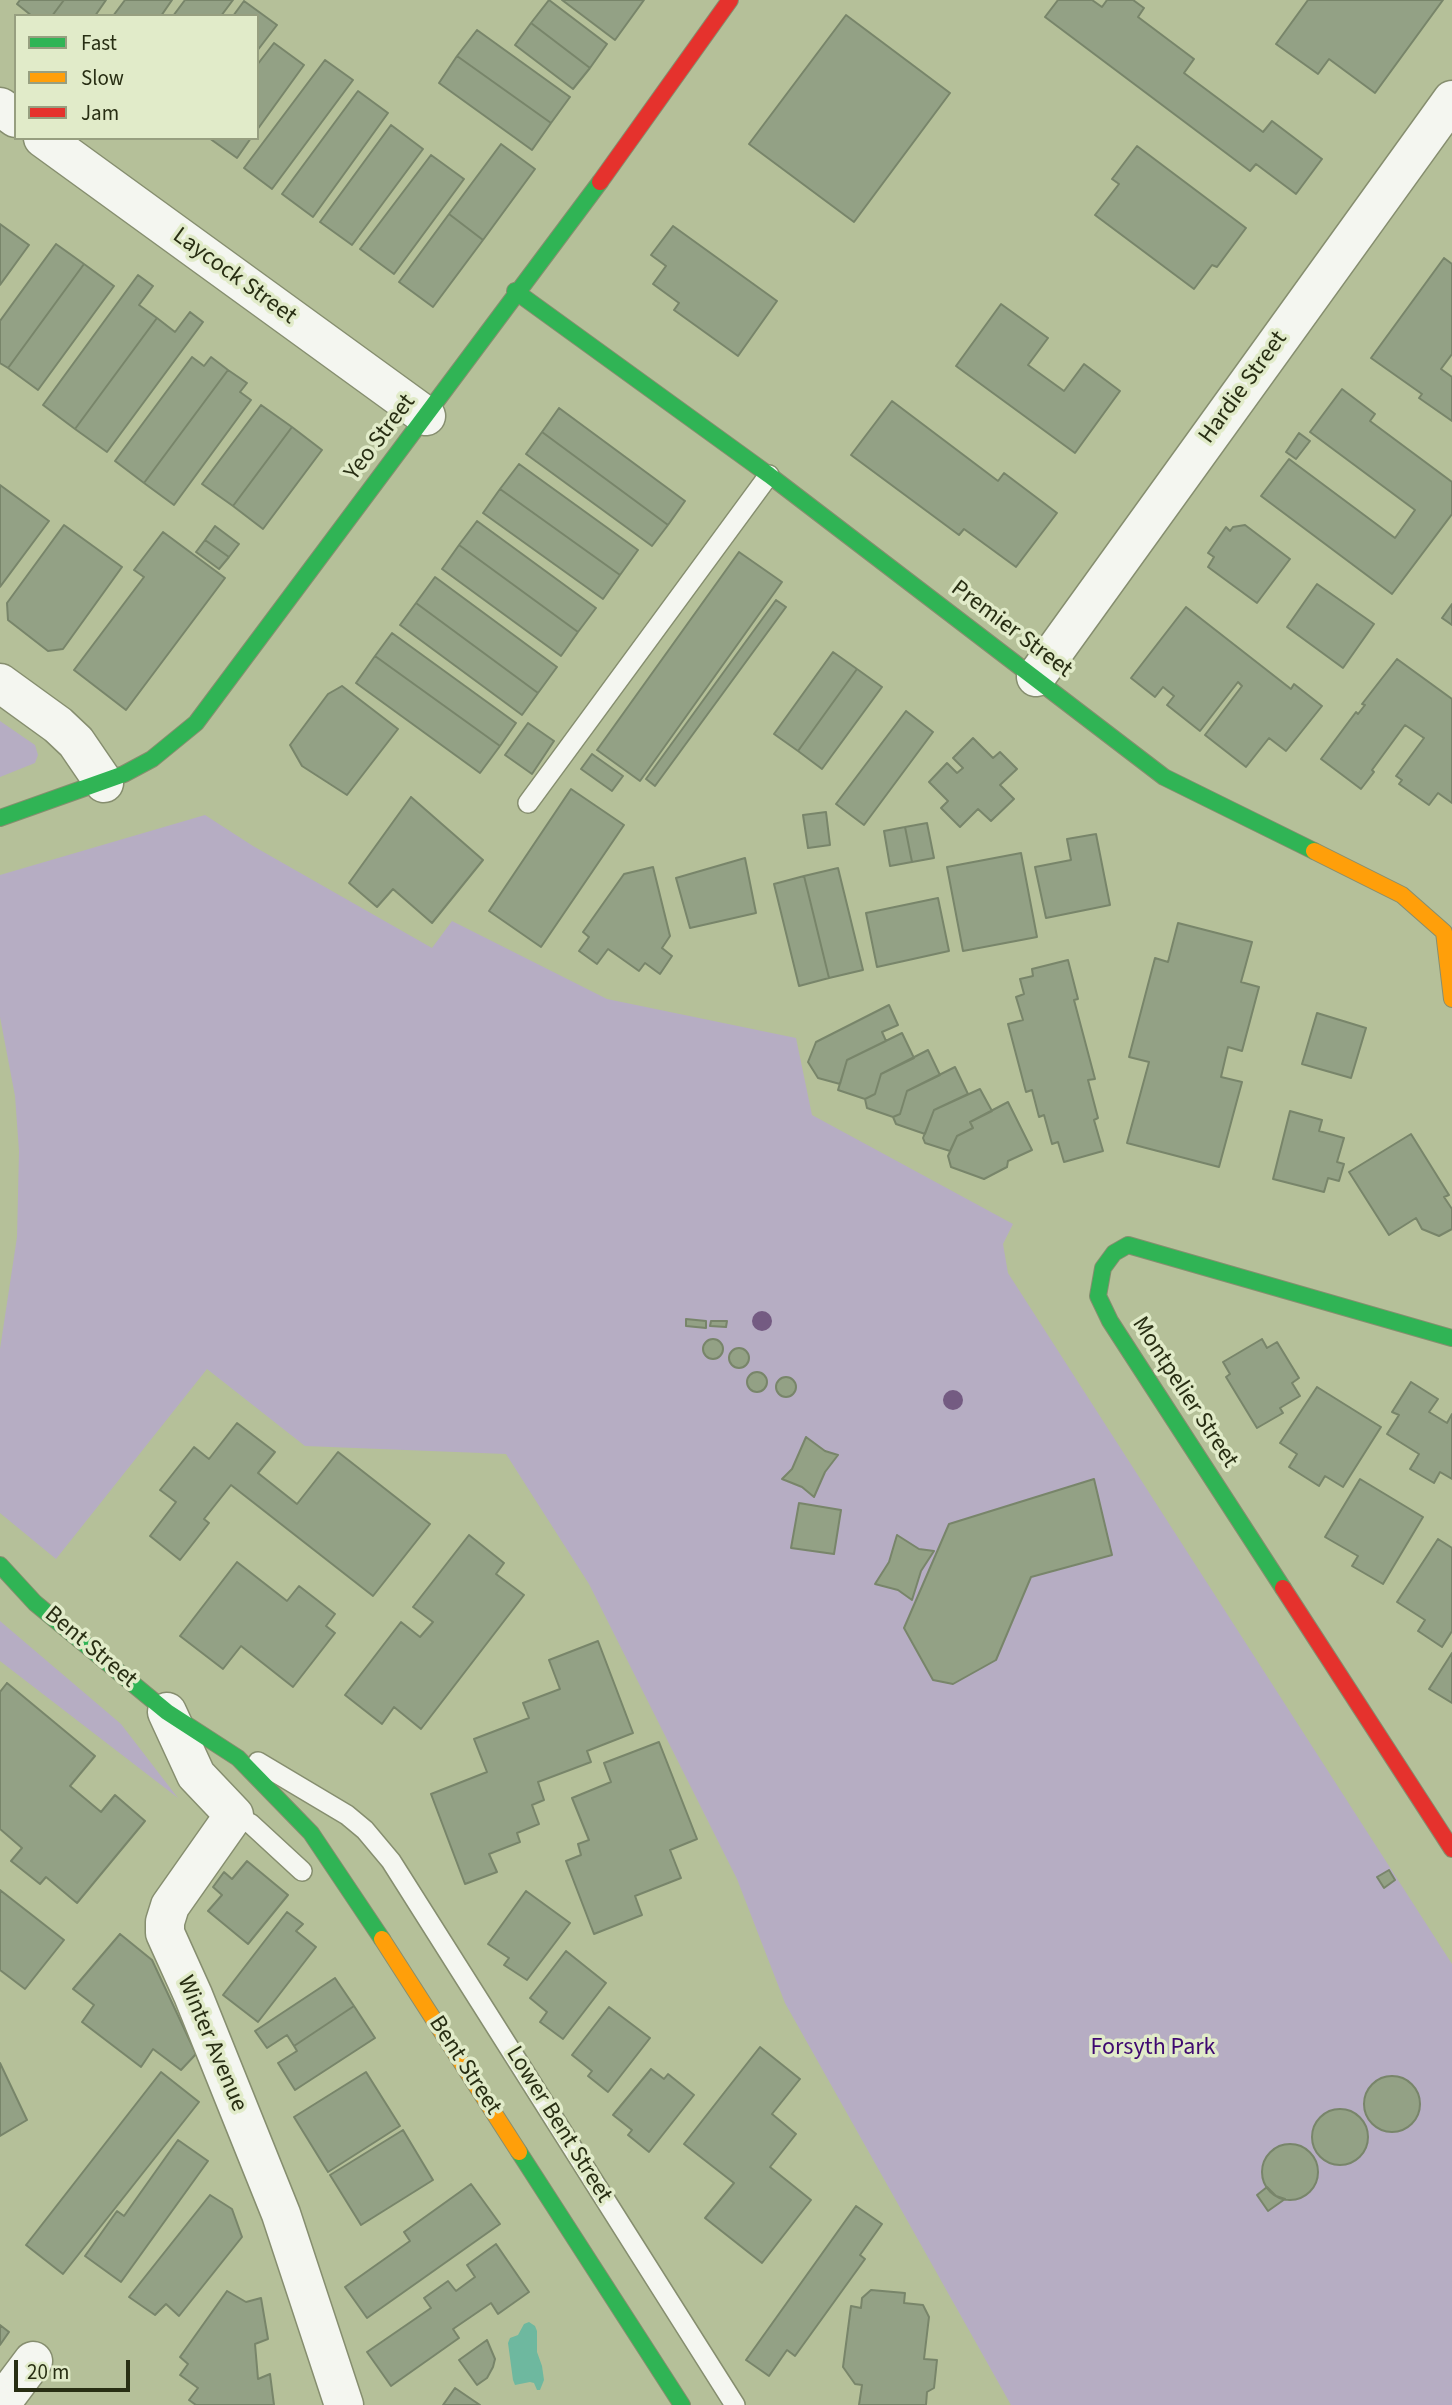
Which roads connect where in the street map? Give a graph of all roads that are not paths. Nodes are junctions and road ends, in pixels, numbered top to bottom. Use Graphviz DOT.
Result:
graph roads {
  1 [pos="730,0"];
  2 [pos="1452,100"];
  3 [pos="46,140"];
  4 [pos="516,291"];
  5 [pos="426,416"];
  6 [pos="769,475"];
  7 [pos="1036,677"];
  8 [pos="0,683"];
  9 [pos="104,783"];
  10 [pos="528,803"];
  11 [pos="0,818"];
  12 [pos="1448,928"];
  13 [pos="1452,999"];
  14 [pos="1452,1338"];
  15 [pos="0,1565"];
  16 [pos="167,1712"];
  17 [pos="222,1746"];
  18 [pos="234,1815"];
  19 [pos="379,1846"];
  20 [pos="1452,1849"];
  21 [pos="302,1871"];
  22 [pos="33,2361"];
  23 [pos="0,2404"];
  24 [pos="344,2405"];
  25 [pos="682,2405"];
  26 [pos="735,2405"];
  1 -- 4 [label="street, Yeo Street"];
  2 -- 7 [label="street, Hardie Street"];
  3 -- 5 [label="street, Laycock Street"];
  4 -- 5 [label="street, Yeo Street"];
  4 -- 6 [label="street, Premier Street"];
  5 -- 9 [label="street, Yeo Street"];
  6 -- 7 [label="street, Premier Street"];
  6 -- 10 [label="lane"];
  7 -- 12 [label="street, Premier Street"];
  8 -- 9 [label="street"];
  9 -- 11 [label="street, Yeo Street"];
  12 -- 13 [label="street, Premier Street"];
  14 -- 20 [label="street, Montpelier Street"];
  15 -- 16 [label="street, Bent Street"];
  16 -- 17 [label="street, Bent Street"];
  16 -- 18 [label="street"];
  17 -- 19 [label="lane, Bent Street"];
  17 -- 25 [label="street, Bent Street"];
  18 -- 21 [label="lane"];
  18 -- 24 [label="street, Winter Avenue"];
  19 -- 26 [label="lane, Lower Bent Street"];
  22 -- 23 [label="street"];
}
